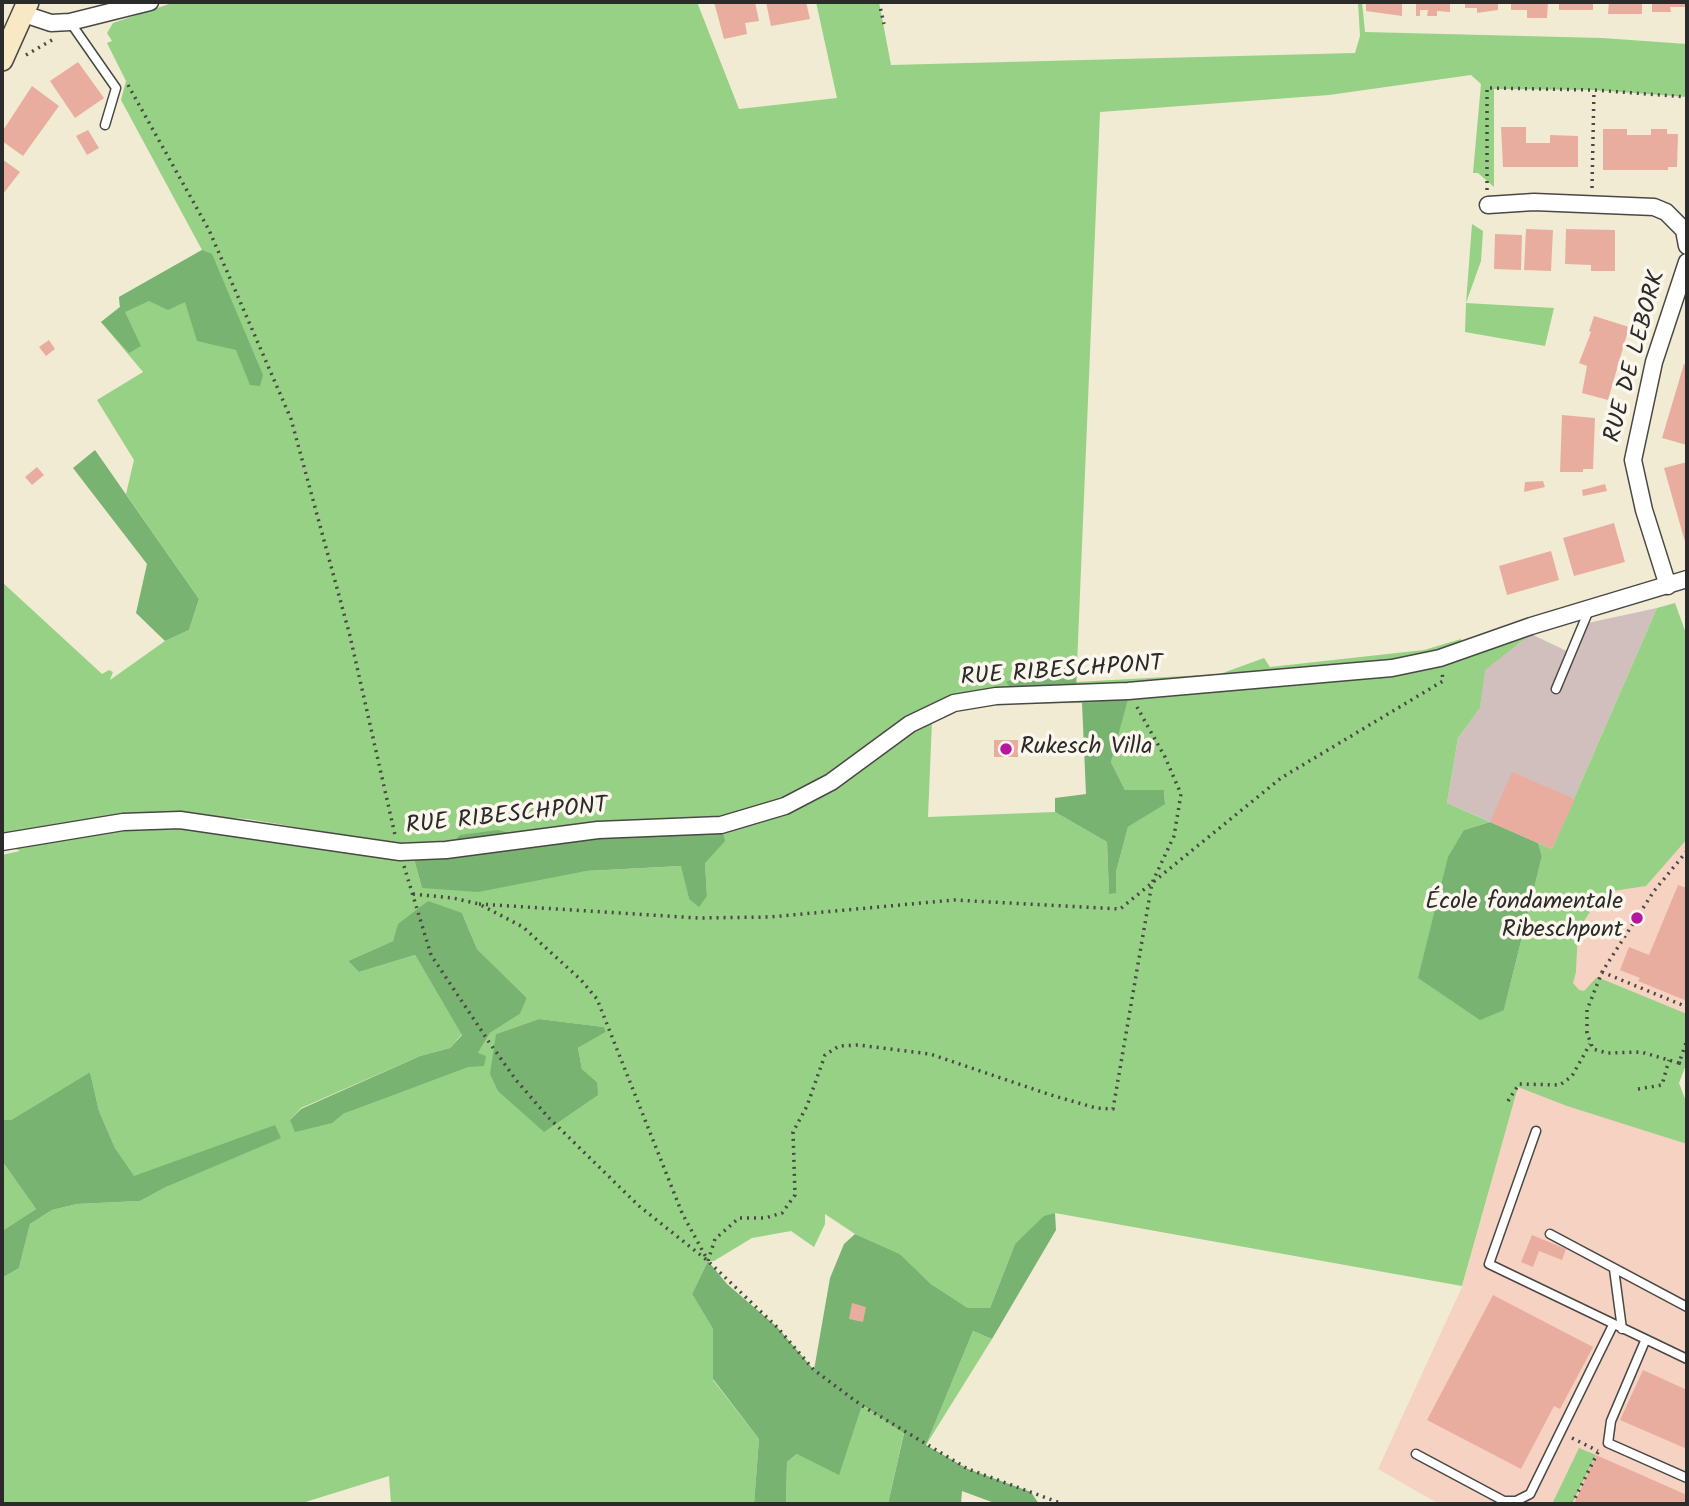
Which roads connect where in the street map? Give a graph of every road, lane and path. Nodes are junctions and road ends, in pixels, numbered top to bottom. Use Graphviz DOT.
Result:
graph roads {
  1 [pos="150,2"];
  2 [pos="879,2"];
  3 [pos="26,8"];
  4 [pos="70,22"];
  5 [pos="884,24"];
  6 [pos="2,60"];
  7 [pos="127,82"];
  8 [pos="1594,90"];
  9 [pos="1687,97"];
  10 [pos="105,125"];
  11 [pos="1592,204"];
  12 [pos="1488,205"];
  13 [pos="1687,246"];
  14 [pos="1687,262"];
  15 [pos="1687,579"];
  16 [pos="1668,586"];
  17 [pos="1589,610"];
  18 [pos="1443,681"];
  19 [pos="1556,689"];
  20 [pos="1128,691"];
  21 [pos="2,842"];
  22 [pos="1687,851"];
  23 [pos="400,852"];
  24 [pos="1152,883"];
  25 [pos="413,894"];
  26 [pos="479,904"];
  27 [pos="1602,972"];
  28 [pos="1687,1007"];
  29 [pos="1687,1041"];
  30 [pos="1591,1043"];
  31 [pos="1670,1060"];
  32 [pos="1679,1063"];
  33 [pos="1687,1066"];
  34 [pos="1638,1089"];
  35 [pos="1508,1101"];
  36 [pos="1536,1131"];
  37 [pos="1550,1234"];
  38 [pos="708,1261"];
  39 [pos="1614,1269"];
  40 [pos="1687,1307"];
  41 [pos="1618,1327"];
  42 [pos="1645,1341"];
  43 [pos="1687,1359"];
  44 [pos="1561,1432"];
  45 [pos="1416,1454"];
  46 [pos="1687,1478"];
  47 [pos="1530,1494"];
  48 [pos="1063,1504"];
  49 [pos="1525,1504"];
  50 [pos="1573,1504"];
  1 -- 4 [label="street"];
  2 -- 5 [label="path"];
  3 -- 4 [label="street"];
  3 -- 6 [label="main road"];
  4 -- 10 [label="lane"];
  7 -- 23 [label="path"];
  8 -- 9 [label="path"];
  8 -- 11 [label="path"];
  8 -- 12 [label="path"];
  11 -- 12 [label="street, RUE DE LEBORK"];
  11 -- 13 [label="street, RUE DE LEBORK"];
  14 -- 16 [label="street, RUE DE LEBORK"];
  15 -- 16 [label="street, RUE RIBESCHPONT"];
  16 -- 17 [label="street, RUE RIBESCHPONT"];
  17 -- 19 [label="lane"];
  17 -- 20 [label="street, RUE RIBESCHPONT"];
  18 -- 24 [label="path"];
  20 -- 23 [label="street, RUE RIBESCHPONT"];
  20 -- 24 [label="path"];
  21 -- 23 [label="street, RUE RIBESCHPONT"];
  22 -- 27 [label="path"];
  23 -- 25 [label="path"];
  24 -- 26 [label="path"];
  24 -- 38 [label="path"];
  25 -- 26 [label="path"];
  25 -- 38 [label="path"];
  26 -- 38 [label="path"];
  27 -- 28 [label="path"];
  27 -- 30 [label="path"];
  29 -- 32 [label="path"];
  30 -- 31 [label="path"];
  30 -- 35 [label="path"];
  31 -- 32 [label="path"];
  31 -- 34 [label="path"];
  32 -- 33 [label="path"];
  36 -- 41 [label="lane"];
  37 -- 39 [label="lane"];
  38 -- 48 [label="path"];
  39 -- 40 [label="lane"];
  39 -- 41 [label="lane"];
  41 -- 42 [label="lane"];
  41 -- 44 [label="lane"];
  42 -- 43 [label="lane"];
  42 -- 46 [label="lane"];
  44 -- 47 [label="lane"];
  44 -- 50 [label="path"];
  45 -- 47 [label="lane"];
  47 -- 49 [label="lane"];
}
